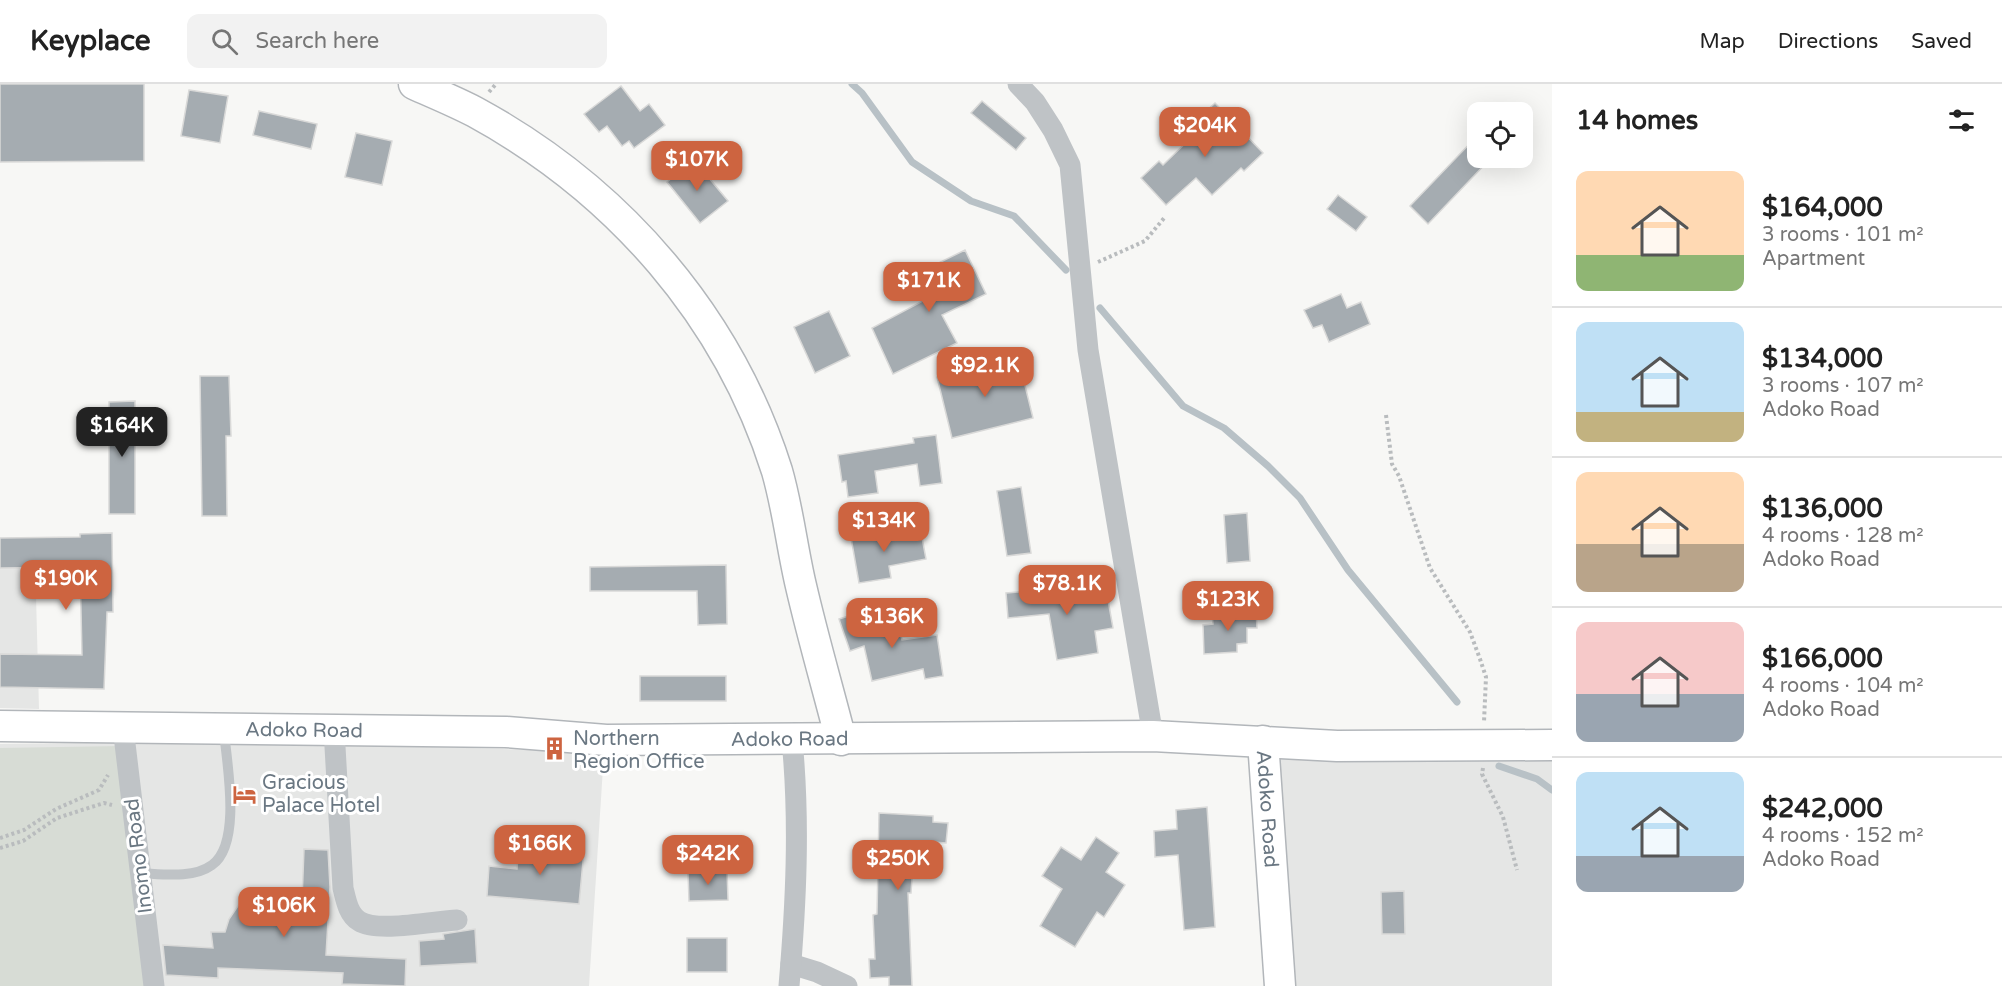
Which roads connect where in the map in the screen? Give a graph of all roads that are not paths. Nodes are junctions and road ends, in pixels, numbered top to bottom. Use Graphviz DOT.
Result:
graph roads {
  1 [pos="414,84"];
  2 [pos="1018,84"];
  3 [pos="0,726"];
  4 [pos="123,727"];
  5 [pos="224,727"];
  6 [pos="334,729"];
  7 [pos="1153,736"];
  8 [pos="792,740"];
  9 [pos="841,740"];
  10 [pos="1263,741"];
  11 [pos="1552,745"];
  12 [pos="140,873"];
  13 [pos="457,920"];
  14 [pos="791,964"];
  15 [pos="154,986"];
  16 [pos="789,986"];
  17 [pos="847,986"];
  18 [pos="1281,986"];
  1 -- 9 [label="street"];
  2 -- 7 [label="street"];
  3 -- 4 [label="street, Adoko Road"];
  4 -- 5 [label="street, Adoko Road"];
  4 -- 12 [label="street, Inomo Road"];
  5 -- 6 [label="street, Adoko Road"];
  5 -- 12 [label="lane"];
  6 -- 8 [label="street, Adoko Road"];
  6 -- 13 [label="street"];
  7 -- 9 [label="street, Adoko Road"];
  7 -- 10 [label="street, Adoko Road"];
  8 -- 9 [label="street, Adoko Road"];
  8 -- 14 [label="street"];
  10 -- 11 [label="street"];
  10 -- 18 [label="street, Adoko Road"];
  12 -- 15 [label="street, Inomo Road"];
  14 -- 16 [label="street"];
  14 -- 17 [label="street"];
}
